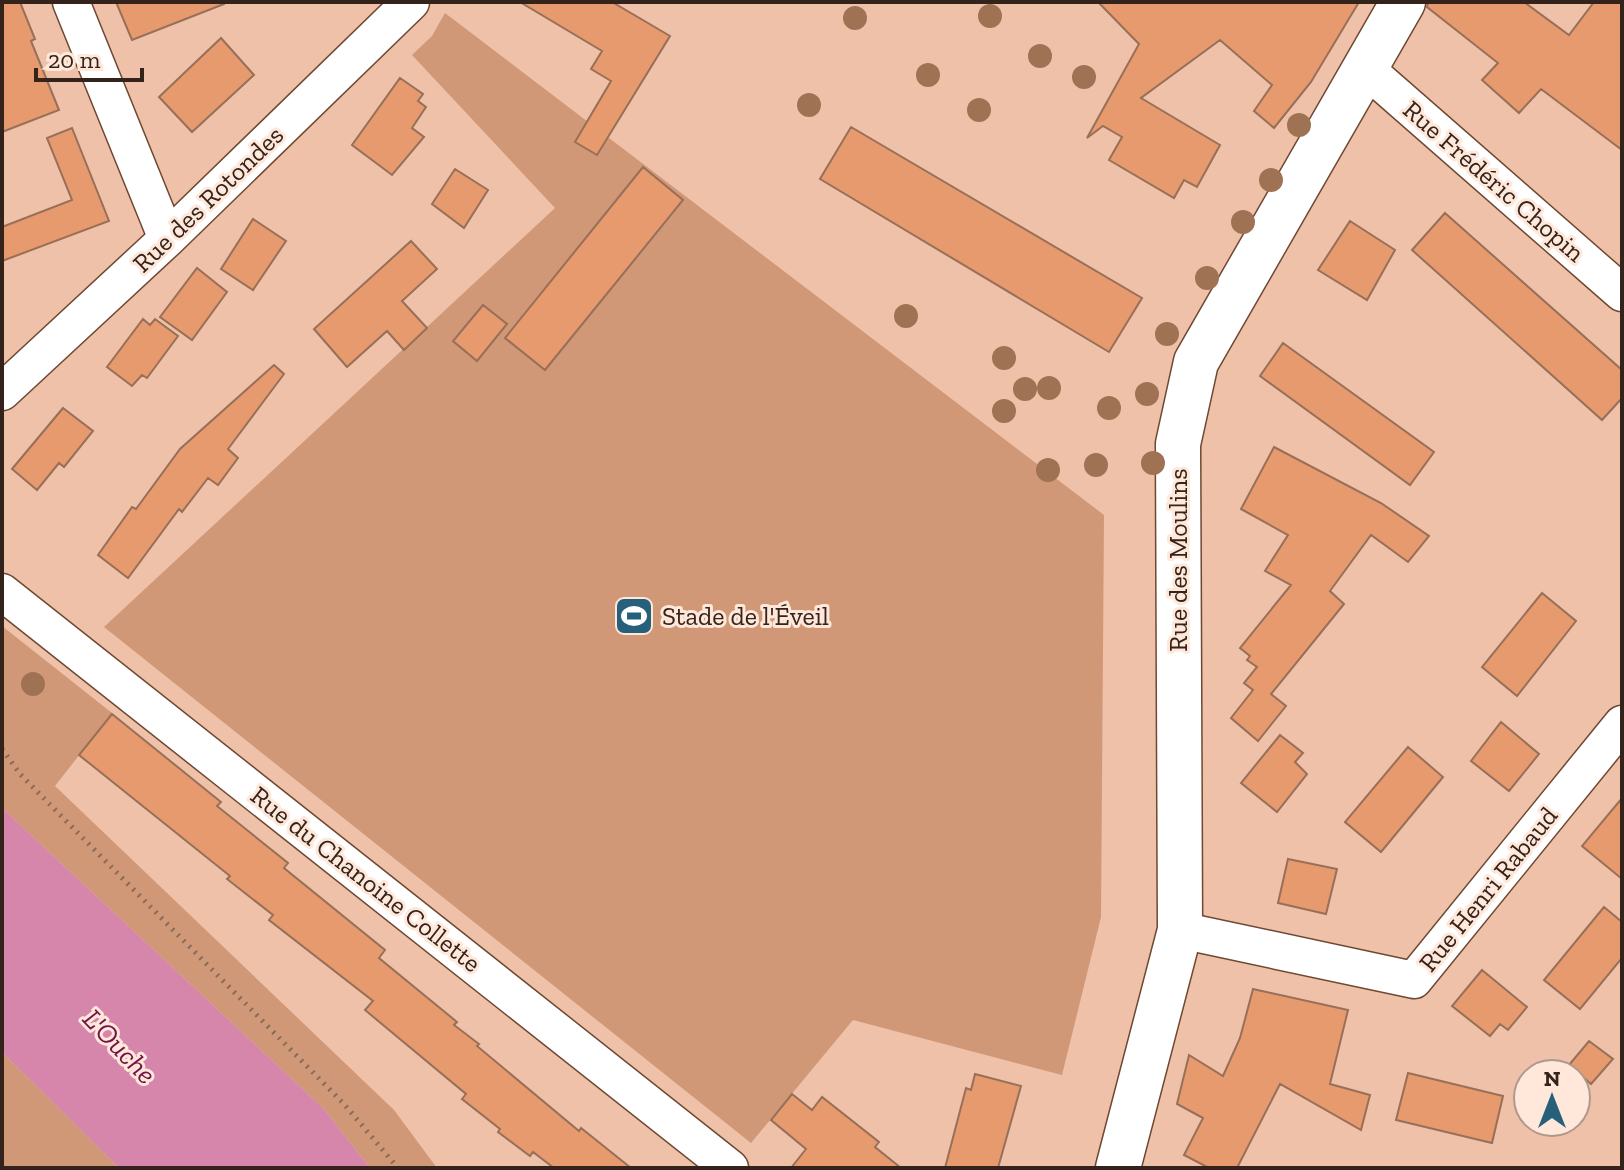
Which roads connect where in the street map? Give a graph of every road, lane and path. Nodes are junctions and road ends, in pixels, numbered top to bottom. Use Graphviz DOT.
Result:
graph roads {
  1 [pos="71,2"];
  2 [pos="1403,2"];
  3 [pos="398,8"];
  4 [pos="1366,69"];
  5 [pos="167,239"];
  6 [pos="1622,293"];
  7 [pos="2,392"];
  8 [pos="2,592"];
  9 [pos="1622,724"];
  10 [pos="2,749"];
  11 [pos="1180,930"];
  12 [pos="398,1168"];
  13 [pos="730,1168"];
  14 [pos="1118,1168"];
  1 -- 5 [label="street"];
  2 -- 4 [label="street, Rue des Moulins"];
  3 -- 5 [label="street, Rue des Rotondes"];
  4 -- 6 [label="street, Rue Frédéric Chopin"];
  4 -- 11 [label="street, Rue des Moulins"];
  5 -- 7 [label="street, Rue des Rotondes"];
  8 -- 13 [label="street, Rue du Chanoine Collette"];
  9 -- 11 [label="street, Rue Henri Rabaud"];
  10 -- 12 [label="path"];
  11 -- 14 [label="street, Rue des Moulins"];
}
